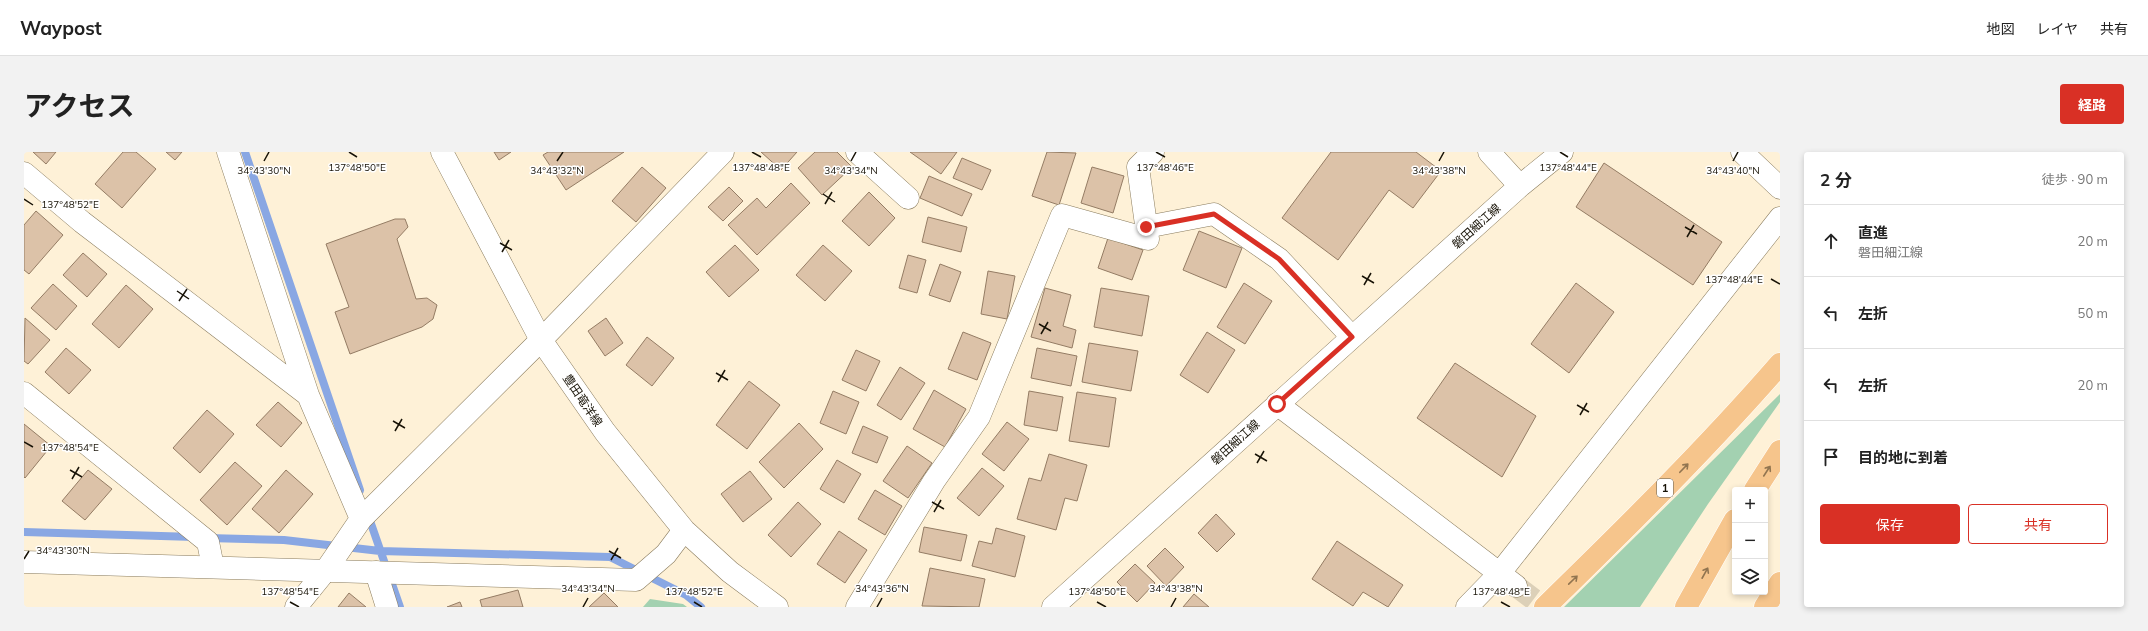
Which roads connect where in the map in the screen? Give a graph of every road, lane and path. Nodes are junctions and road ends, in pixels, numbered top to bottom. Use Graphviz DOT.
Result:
graph roads {
  1 [pos="228,152"];
  2 [pos="442,152"];
  3 [pos="722,152"];
  4 [pos="857,152"];
  5 [pos="1153,152"];
  6 [pos="1489,152"];
  7 [pos="1562,152"];
  8 [pos="1742,152"];
  9 [pos="24,173"];
  10 [pos="1520,186"];
  11 [pos="1780,188"];
  12 [pos="908,198"];
  13 [pos="1780,218"];
  14 [pos="1146,227"];
  15 [pos="1352,337"];
  16 [pos="541,340"];
  17 [pos="1780,364"];
  18 [pos="24,393"];
  19 [pos="308,395"];
  20 [pos="1277,404"];
  21 [pos="1780,451"];
  22 [pos="1757,487"];
  23 [pos="361,518"];
  24 [pos="1733,523"];
  25 [pos="684,530"];
  26 [pos="24,562"];
  27 [pos="213,567"];
  28 [pos="326,570"];
  29 [pos="376,572"];
  30 [pos="1507,580"];
  31 [pos="1780,583"];
  32 [pos="296,607"];
  33 [pos="387,607"];
  34 [pos="777,607"];
  35 [pos="857,607"];
  36 [pos="1053,607"];
  37 [pos="1467,607"];
  38 [pos="1545,607"];
  39 [pos="1686,607"];
  40 [pos="1765,607"];
  1 -- 19 [label="street"];
  2 -- 16 [label="street, 豊田竜洋線"];
  3 -- 16 [label="street"];
  4 -- 12 [label="street"];
  5 -- 14 [label="street"];
  6 -- 10 [label="street"];
  7 -- 10 [label="street, 磐田細江線"];
  8 -- 11 [label="street"];
  9 -- 19 [label="street"];
  10 -- 15 [label="street, 磐田細江線"];
  13 -- 30 [label="street"];
  14 -- 15 [label="street"];
  14 -- 35 [label="street"];
  15 -- 20 [label="street, 磐田細江線"];
  16 -- 23 [label="street"];
  16 -- 25 [label="street, 豊田竜洋線"];
  38 -- 17 [label="highway, 1, one-way"];
  18 -- 27 [label="street"];
  19 -- 23 [label="street"];
  20 -- 30 [label="street"];
  20 -- 36 [label="street, 磐田細江線"];
  22 -- 21 [label="highway, one-way"];
  23 -- 28 [label="street"];
  39 -- 24 [label="highway, one-way"];
  25 -- 29 [label="street"];
  25 -- 34 [label="street, 豊田竜洋線"];
  26 -- 27 [label="street"];
  27 -- 28 [label="street"];
  28 -- 29 [label="street"];
  28 -- 32 [label="street"];
  29 -- 33 [label="street"];
  30 -- 37 [label="street"];
  31 -- 40 [label="highway"];
}
